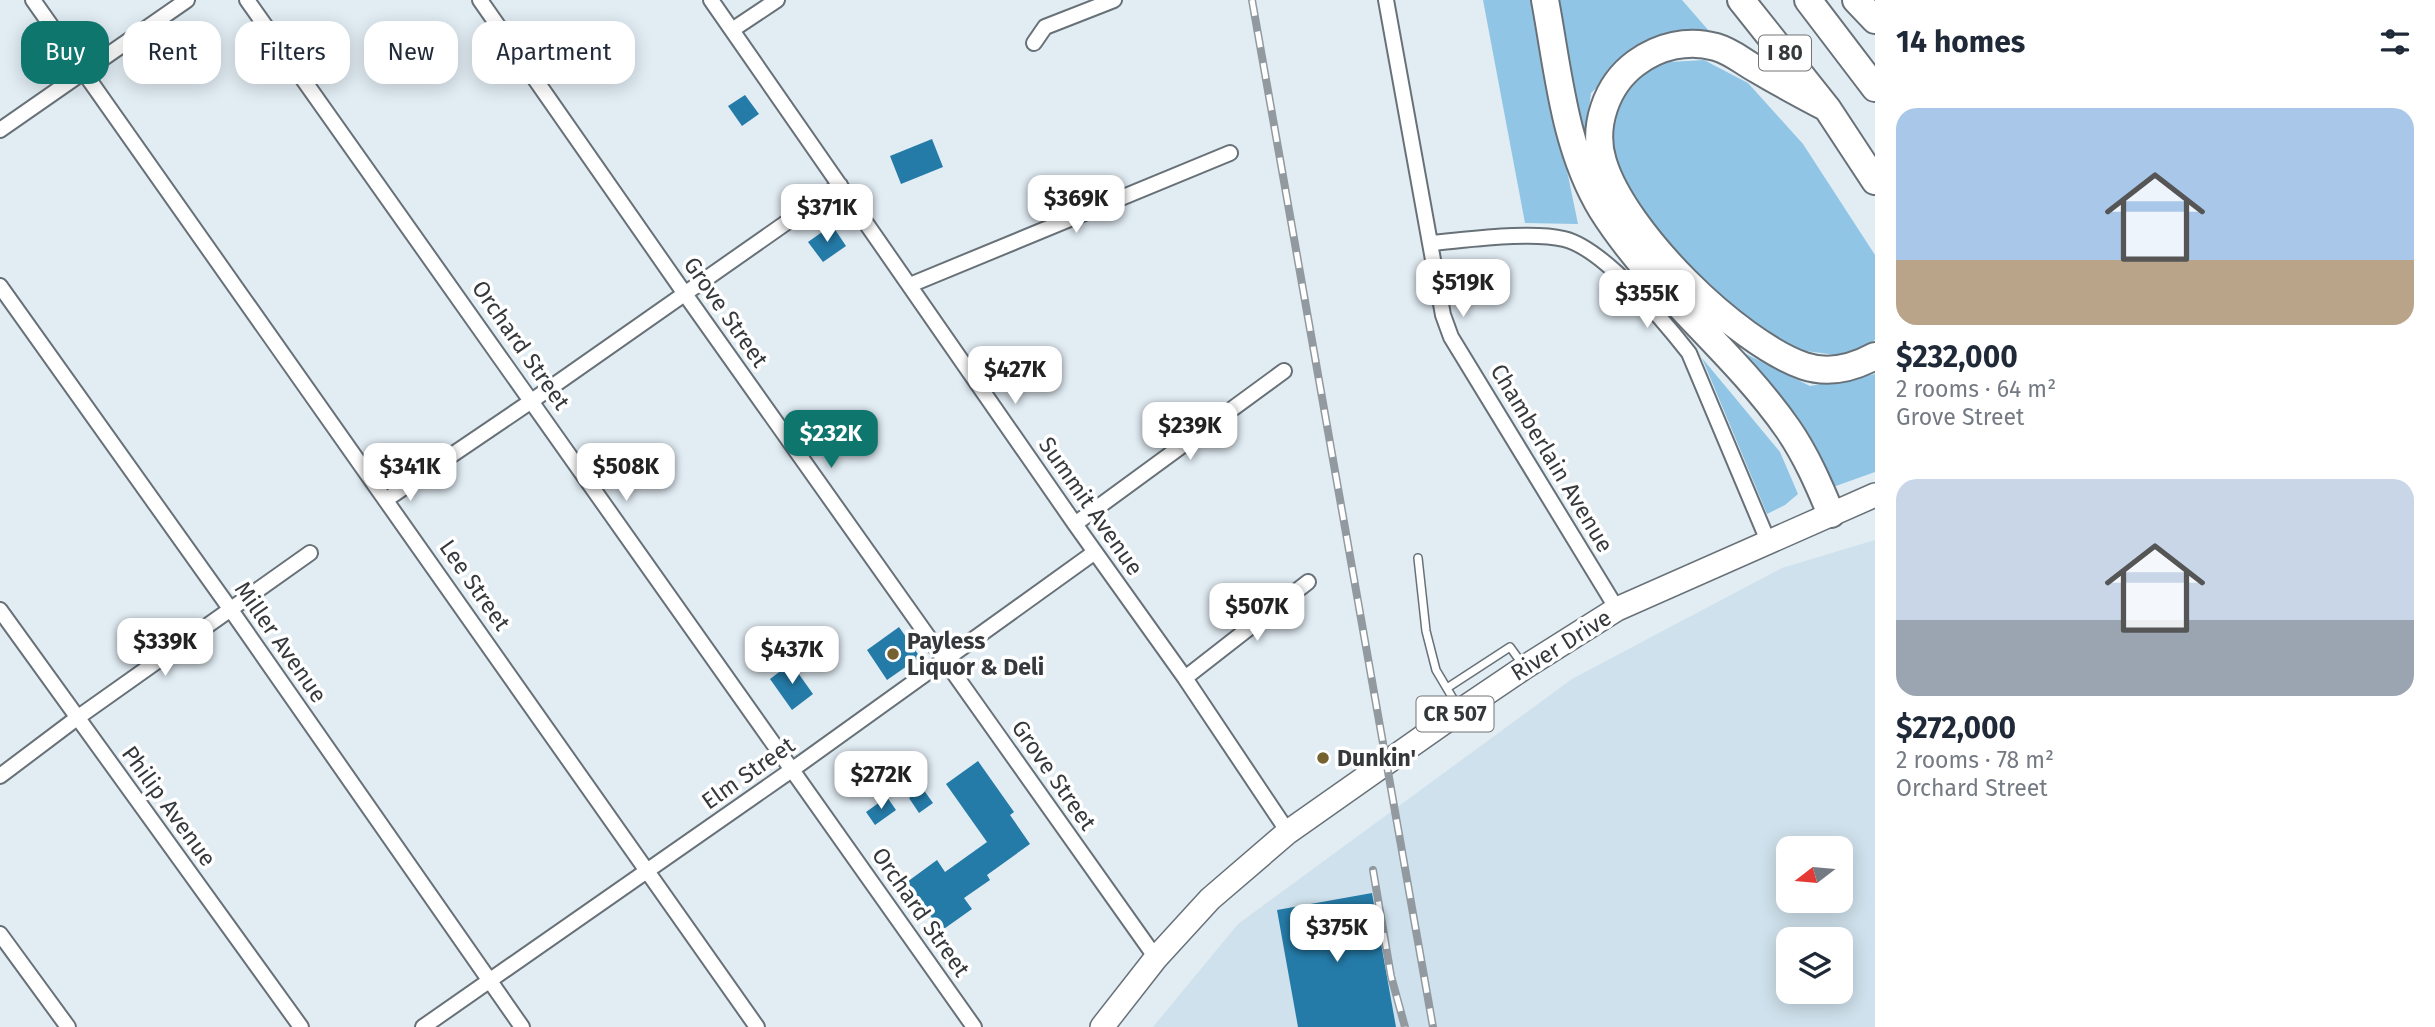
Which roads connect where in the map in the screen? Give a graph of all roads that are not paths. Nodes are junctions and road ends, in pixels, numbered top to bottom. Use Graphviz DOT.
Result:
graph roads {
  1 [pos="33,0"];
  2 [pos="187,0"];
  3 [pos="247,0"];
  4 [pos="480,0"];
  5 [pos="711,0"];
  6 [pos="777,0"];
  7 [pos="1114,0"];
  8 [pos="1386,0"];
  9 [pos="1545,0"];
  10 [pos="1741,0"];
  11 [pos="1808,0"];
  12 [pos="1856,0"];
  13 [pos="1875,20"];
  14 [pos="47,21"];
  15 [pos="732,30"];
  16 [pos="1034,43"];
  17 [pos="109,53"];
  18 [pos="64,84"];
  19 [pos="91,84"];
  20 [pos="1875,88"];
  21 [pos="1827,108"];
  22 [pos="0,130"];
  23 [pos="1230,153"];
  24 [pos="1875,181"];
  25 [pos="840,185"];
  26 [pos="1430,243"];
  27 [pos="910,285"];
  28 [pos="0,286"];
  29 [pos="685,294"];
  30 [pos="1875,356"];
  31 [pos="1284,371"];
  32 [pos="533,400"];
  33 [pos="1875,495"];
  34 [pos="387,499"];
  35 [pos="1831,514"];
  36 [pos="1075,524"];
  37 [pos="1769,541"];
  38 [pos="1095,552"];
  39 [pos="310,553"];
  40 [pos="1418,558"];
  41 [pos="1308,582"];
  42 [pos="1617,609"];
  43 [pos="0,610"];
  44 [pos="231,610"];
  45 [pos="945,661"];
  46 [pos="1484,664"];
  47 [pos="1525,667"];
  48 [pos="1185,678"];
  49 [pos="1497,685"];
  50 [pos="1447,688"];
  51 [pos="1460,711"];
  52 [pos="77,718"];
  53 [pos="793,769"];
  54 [pos="0,775"];
  55 [pos="1289,832"];
  56 [pos="646,870"];
  57 [pos="0,934"];
  58 [pos="1156,958"];
  59 [pos="489,980"];
  60 [pos="68,1027"];
  61 [pos="301,1027"];
  62 [pos="424,1027"];
  63 [pos="522,1027"];
  64 [pos="757,1027"];
  65 [pos="974,1027"];
  66 [pos="1102,1027"];
  1 -- 14 [label="street, Lee Street"];
  2 -- 17 [label="street"];
  3 -- 32 [label="street, Orchard Street"];
  4 -- 29 [label="street, Grove Street"];
  5 -- 15 [label="street, Summit Avenue"];
  6 -- 15 [label="street"];
  7 -- 16 [label="street"];
  8 -- 26 [label="street, Chamberlain Avenue"];
  9 -- 35 [label="highway"];
  10 -- 21 [label="highway, I 80"];
  11 -- 20 [label="highway, I 80"];
  12 -- 13 [label="highway"];
  15 -- 25 [label="street, Summit Avenue"];
  18 -- 22 [label="street"];
  19 -- 34 [label="street, Lee Street"];
  21 -- 24 [label="highway, I 80"];
  21 -- 30 [label="highway"];
  23 -- 27 [label="street"];
  25 -- 27 [label="street, Summit Avenue"];
  25 -- 29 [label="street"];
  26 -- 37 [label="street"];
  26 -- 42 [label="street, Chamberlain Avenue"];
  27 -- 36 [label="street, Summit Avenue"];
  28 -- 44 [label="street, Miller Avenue"];
  29 -- 32 [label="street"];
  29 -- 45 [label="street, Grove Street"];
  31 -- 36 [label="street"];
  32 -- 34 [label="street"];
  32 -- 53 [label="street, Orchard Street"];
  33 -- 35 [label="main road, River Drive / CR 507"];
  34 -- 56 [label="street, Lee Street"];
  35 -- 37 [label="main road, River Drive / CR 507"];
  36 -- 38 [label="street, Summit Avenue"];
  37 -- 42 [label="main road, River Drive / CR 507"];
  38 -- 45 [label="street, Elm Street"];
  38 -- 48 [label="street, Summit Avenue"];
  39 -- 44 [label="street"];
  40 -- 50 [label="lane"];
  41 -- 48 [label="street"];
  42 -- 47 [label="main road, River Drive / CR 507"];
  43 -- 52 [label="street, Philip Avenue"];
  44 -- 52 [label="street"];
  44 -- 59 [label="street, Miller Avenue"];
  45 -- 53 [label="street, Elm Street"];
  45 -- 58 [label="street, Grove Street"];
  46 -- 47 [label="lane"];
  46 -- 49 [label="lane"];
  46 -- 50 [label="lane"];
  47 -- 49 [label="main road, River Drive / CR 507"];
  48 -- 55 [label="street, Summit Avenue"];
  49 -- 51 [label="main road, River Drive / CR 507"];
  50 -- 51 [label="lane"];
  51 -- 55 [label="main road, River Drive / CR 507"];
  52 -- 54 [label="street"];
  52 -- 61 [label="street, Philip Avenue"];
  53 -- 56 [label="street, Elm Street"];
  53 -- 65 [label="street, Orchard Street"];
  55 -- 58 [label="main road, River Drive / CR 507"];
  56 -- 59 [label="street, Elm Street"];
  56 -- 64 [label="street, Lee Street"];
  57 -- 60 [label="street"];
  58 -- 66 [label="main road, River Drive / CR 507"];
  59 -- 62 [label="street, Elm Street"];
  59 -- 63 [label="street, Miller Avenue"];
}
